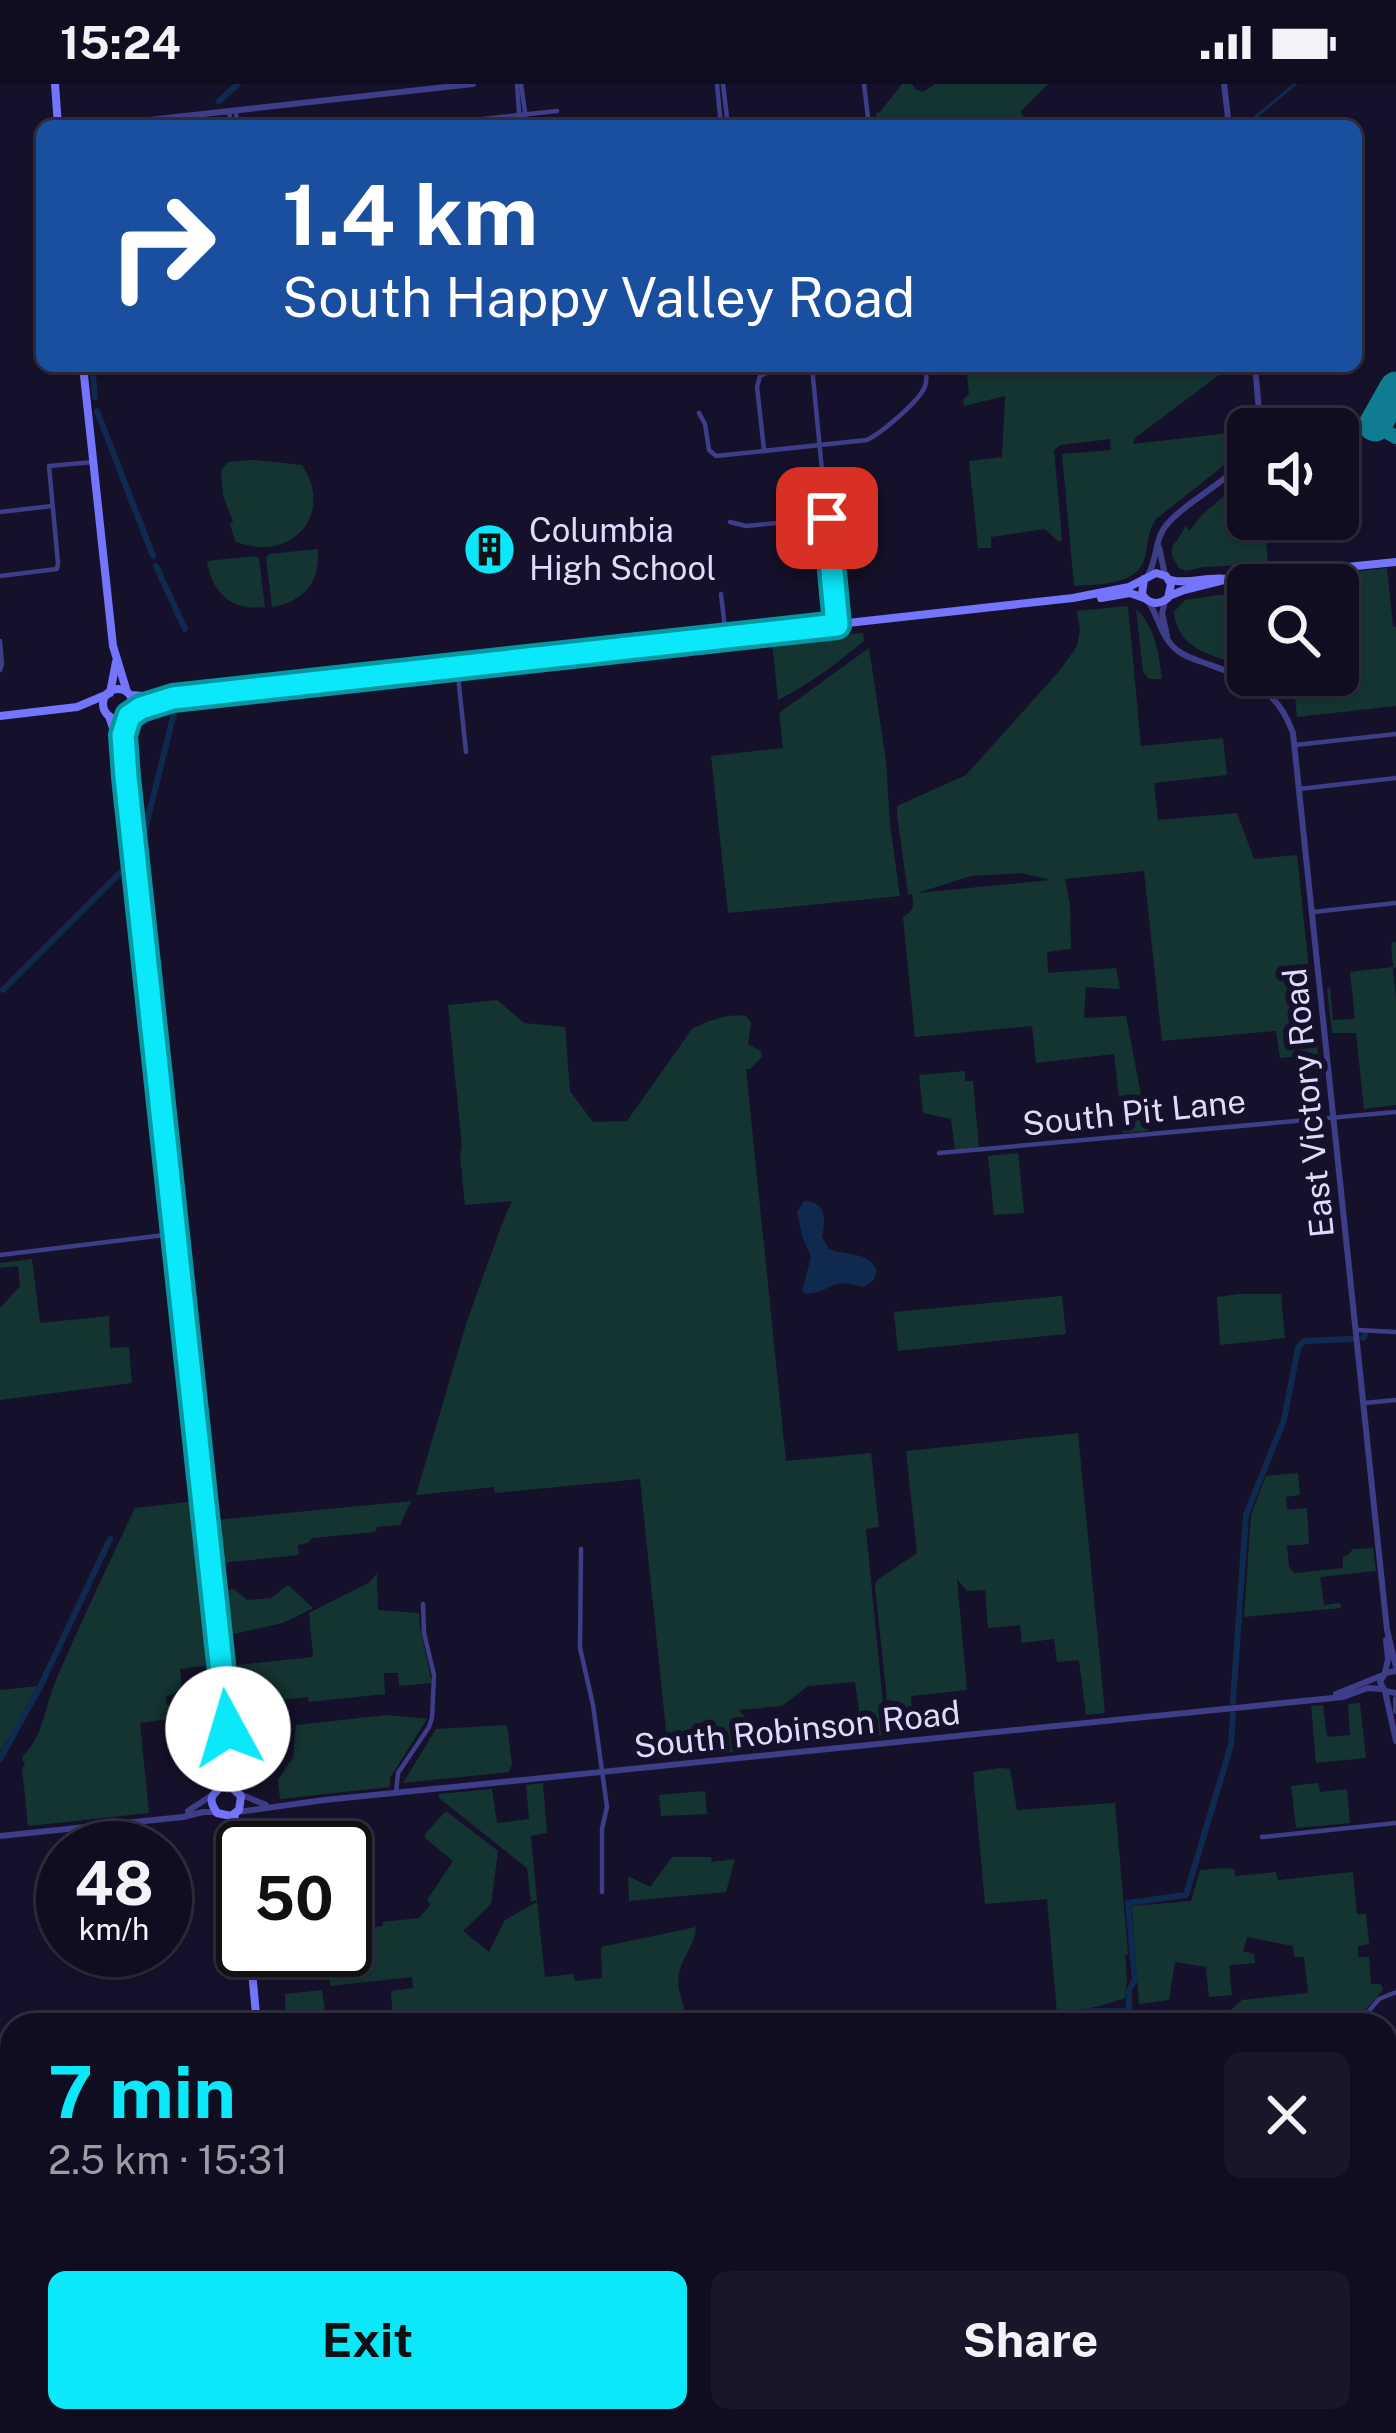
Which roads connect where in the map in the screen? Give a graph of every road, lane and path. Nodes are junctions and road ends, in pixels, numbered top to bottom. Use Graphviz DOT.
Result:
graph roads {
  1 [pos="55,84"];
  2 [pos="348,84"];
  3 [pos="473,84"];
  4 [pos="519,84"];
  5 [pos="720,84"];
  6 [pos="864,84"];
  7 [pos="1224,84"];
  8 [pos="350,98"];
  9 [pos="232,111"];
  10 [pos="557,111"];
  11 [pos="522,114"];
  12 [pos="58,120"];
  13 [pos="150,120"];
  14 [pos="233,120"];
  15 [pos="470,120"];
  16 [pos="523,120"];
  17 [pos="723,120"];
  18 [pos="867,120"];
  19 [pos="1228,120"];
  20 [pos="84,372"];
  21 [pos="769,372"];
  22 [pos="813,372"];
  23 [pos="926,372"];
  24 [pos="1256,372"];
  25 [pos="1259,408"];
  26 [pos="699,413"];
  27 [pos="820,445"];
  28 [pos="764,452"];
  29 [pos="93,462"];
  30 [pos="1227,478"];
  31 [pos="52,506"];
  32 [pos="0,512"];
  33 [pos="827,518"];
  34 [pos="730,523"];
  35 [pos="1158,543"];
  36 [pos="1396,562"];
  37 [pos="1359,566"];
  38 [pos="0,576"];
  39 [pos="1145,578"];
  40 [pos="1167,578"];
  41 [pos="1227,580"];
  42 [pos="1227,580"];
  43 [pos="721,594"];
  44 [pos="1087,596"];
  45 [pos="1167,598"];
  46 [pos="1147,600"];
  47 [pos="837,625"];
  48 [pos="726,637"];
  49 [pos="1168,640"];
  50 [pos="0,641"];
  51 [pos="116,660"];
  52 [pos="457,667"];
  53 [pos="0,670"];
  54 [pos="109,693"];
  55 [pos="129,694"];
  56 [pos="173,698"];
  57 [pos="77,707"];
  58 [pos="130,714"];
  59 [pos="108,715"];
  60 [pos="0,716"];
  61 [pos="1396,734"];
  62 [pos="1295,745"];
  63 [pos="466,752"];
  64 [pos="126,777"];
  65 [pos="1396,778"];
  66 [pos="1299,789"];
  67 [pos="1396,903"];
  68 [pos="1312,912"];
  69 [pos="1396,1112"];
  70 [pos="1334,1117"];
  71 [pos="939,1153"];
  72 [pos="176,1234"];
  73 [pos="0,1255"];
  74 [pos="1357,1330"];
  75 [pos="1396,1332"];
  76 [pos="1396,1400"];
  77 [pos="1364,1403"];
  78 [pos="581,1549"];
  79 [pos="423,1604"];
  80 [pos="1387,1630"];
  81 [pos="1396,1669"];
  82 [pos="1384,1674"];
  83 [pos="1384,1690"];
  84 [pos="1330,1696"];
  85 [pos="1396,1696"];
  86 [pos="1396,1711"];
  87 [pos="1396,1741"];
  88 [pos="230,1749"];
  89 [pos="602,1773"];
  90 [pos="216,1791"];
  91 [pos="239,1793"];
  92 [pos="396,1793"];
  93 [pos="269,1806"];
  94 [pos="217,1813"];
  95 [pos="236,1813"];
  96 [pos="174,1816"];
  97 [pos="221,1821"];
  98 [pos="234,1821"];
  99 [pos="1396,1823"];
  100 [pos="0,1836"];
  101 [pos="1262,1837"];
  102 [pos="602,1892"];
  103 [pos="253,1977"];
  104 [pos="1396,1992"];
  105 [pos="256,2013"];
  106 [pos="1368,2013"];
  1 -- 12 [label="main road"];
  2 -- 8 [label="street"];
  3 -- 8 [label="street"];
  4 -- 11 [label="street"];
  5 -- 17 [label="street"];
  6 -- 18 [label="street"];
  7 -- 19 [label="street"];
  8 -- 9 [label="street"];
  9 -- 13 [label="street"];
  9 -- 14 [label="street"];
  10 -- 11 [label="street"];
  11 -- 15 [label="street"];
  11 -- 16 [label="street"];
  20 -- 29 [label="main road"];
  21 -- 28 [label="street"];
  22 -- 27 [label="street"];
  23 -- 27 [label="street"];
  24 -- 25 [label="street"];
  26 -- 28 [label="street"];
  27 -- 28 [label="street"];
  27 -- 33 [label="street"];
  29 -- 31 [label="street"];
  29 -- 51 [label="main road"];
  30 -- 35 [label="street"];
  31 -- 32 [label="street"];
  31 -- 38 [label="street"];
  33 -- 34 [label="street"];
  33 -- 47 [label="street"];
  35 -- 39 [label="street"];
  35 -- 40 [label="street"];
  36 -- 37 [label="main road"];
  39 -- 40 [label="main road"];
  39 -- 44 [label="main road"];
  39 -- 46 [label="main road"];
  40 -- 41 [label="main road"];
  40 -- 45 [label="main road"];
  42 -- 45 [label="main road"];
  43 -- 48 [label="street"];
  44 -- 46 [label="main road"];
  44 -- 47 [label="main road"];
  45 -- 46 [label="main road"];
  45 -- 49 [label="street"];
  46 -- 49 [label="street"];
  47 -- 48 [label="main road"];
  48 -- 52 [label="main road"];
  49 -- 62 [label="street, East Victory Road"];
  50 -- 53 [label="street"];
  51 -- 54 [label="main road"];
  51 -- 55 [label="main road"];
  52 -- 56 [label="main road"];
  52 -- 63 [label="street"];
  54 -- 55 [label="main road"];
  54 -- 57 [label="main road"];
  54 -- 59 [label="main road"];
  55 -- 56 [label="main road"];
  55 -- 58 [label="main road"];
  56 -- 58 [label="main road"];
  57 -- 59 [label="main road"];
  57 -- 60 [label="main road"];
  58 -- 59 [label="main road"];
  58 -- 64 [label="main road"];
  59 -- 64 [label="main road"];
  61 -- 62 [label="street"];
  62 -- 66 [label="street, East Victory Road"];
  64 -- 72 [label="main road"];
  65 -- 66 [label="street"];
  66 -- 68 [label="street, East Victory Road"];
  67 -- 68 [label="street"];
  68 -- 70 [label="street, East Victory Road"];
  69 -- 70 [label="street, South Pit Lane"];
  70 -- 71 [label="street, South Pit Lane"];
  70 -- 74 [label="street, East Victory Road"];
  72 -- 73 [label="street"];
  72 -- 88 [label="main road"];
  74 -- 75 [label="street"];
  74 -- 77 [label="street, East Victory Road"];
  76 -- 77 [label="street"];
  77 -- 80 [label="street, East Victory Road"];
  78 -- 89 [label="street"];
  79 -- 92 [label="street"];
  80 -- 81 [label="street, East Victory Road"];
  80 -- 82 [label="street, East Victory Road"];
  81 -- 82 [label="street, South Robinson Road"];
  82 -- 83 [label="street, East Victory Road"];
  82 -- 84 [label="street, South Robinson Road"];
  83 -- 84 [label="street, South Robinson Road"];
  83 -- 85 [label="street, South Robinson Road"];
  83 -- 87 [label="street"];
  84 -- 89 [label="street, South Robinson Road"];
  85 -- 86 [label="street"];
  88 -- 90 [label="main road"];
  88 -- 91 [label="main road"];
  89 -- 92 [label="street, South Robinson Road"];
  89 -- 102 [label="street"];
  90 -- 91 [label="main road"];
  90 -- 94 [label="main road"];
  90 -- 96 [label="street"];
  91 -- 93 [label="street, South Robinson Road"];
  91 -- 95 [label="main road"];
  92 -- 93 [label="street, South Robinson Road"];
  93 -- 95 [label="street, South Robinson Road"];
  94 -- 95 [label="main road"];
  94 -- 96 [label="street"];
  94 -- 97 [label="main road"];
  95 -- 98 [label="main road"];
  96 -- 100 [label="street"];
  99 -- 101 [label="street"];
  103 -- 105 [label="main road"];
  104 -- 106 [label="street"];
}
